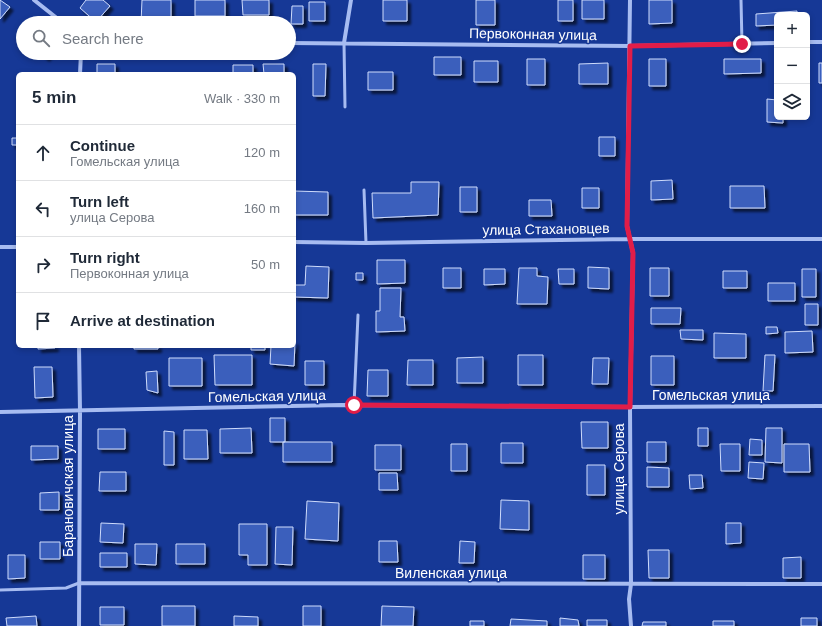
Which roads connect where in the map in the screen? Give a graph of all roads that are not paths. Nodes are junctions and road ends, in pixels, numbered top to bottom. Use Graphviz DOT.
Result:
graph roads {
  1 [pos="34,0"];
  2 [pos="351,0"];
  3 [pos="630,0"];
  4 [pos="741,0"];
  5 [pos="54,16"];
  6 [pos="810,42"];
  7 [pos="822,42"];
  8 [pos="296,43"];
  9 [pos="344,43"];
  10 [pos="774,43"];
  11 [pos="742,44"];
  12 [pos="630,46"];
  13 [pos="81,60"];
  14 [pos="80,72"];
  15 [pos="345,107"];
  16 [pos="364,190"];
  17 [pos="630,239"];
  18 [pos="822,239"];
  19 [pos="296,242"];
  20 [pos="366,243"];
  21 [pos="0,247"];
  22 [pos="16,247"];
  23 [pos="358,315"];
  24 [pos="78,348"];
  25 [pos="354,405"];
  26 [pos="822,406"];
  27 [pos="630,407"];
  28 [pos="80,411"];
  29 [pos="0,412"];
  30 [pos="79,583"];
  31 [pos="631,584"];
  32 [pos="822,584"];
  33 [pos="0,590"];
  34 [pos="79,626"];
  35 [pos="630,626"];
  1 -- 5 [label="street"];
  2 -- 9 [label="street"];
  3 -- 12 [label="street, улица Серова"];
  4 -- 11 [label="lane"];
  6 -- 7 [label="street"];
  8 -- 9 [label="street, Первоконная улица"];
  9 -- 12 [label="street, Первоконная улица"];
  9 -- 15 [label="lane"];
  10 -- 11 [label="street, Первоконная улица"];
  11 -- 12 [label="street, Первоконная улица"];
  12 -- 17 [label="street, улица Серова"];
  13 -- 14 [label="street"];
  16 -- 20 [label="lane"];
  17 -- 18 [label="street, улица Стахановцев"];
  17 -- 20 [label="street, улица Стахановцев"];
  17 -- 27 [label="street, улица Серова"];
  19 -- 20 [label="street, улица Стахановцев"];
  21 -- 22 [label="street"];
  23 -- 25 [label="lane"];
  24 -- 28 [label="street, Барановичская улица"];
  25 -- 27 [label="street, Гомельская улица"];
  25 -- 28 [label="street, Гомельская улица"];
  26 -- 27 [label="street, Гомельская улица"];
  27 -- 31 [label="street, улица Серова"];
  28 -- 29 [label="street, Гомельская улица"];
  28 -- 30 [label="street, Барановичская улица"];
  30 -- 31 [label="street, Виленская улица"];
  30 -- 33 [label="lane"];
  30 -- 34 [label="street, Барановичская улица"];
  31 -- 32 [label="street, Виленская улица"];
  31 -- 35 [label="street, улица Серова"];
}
